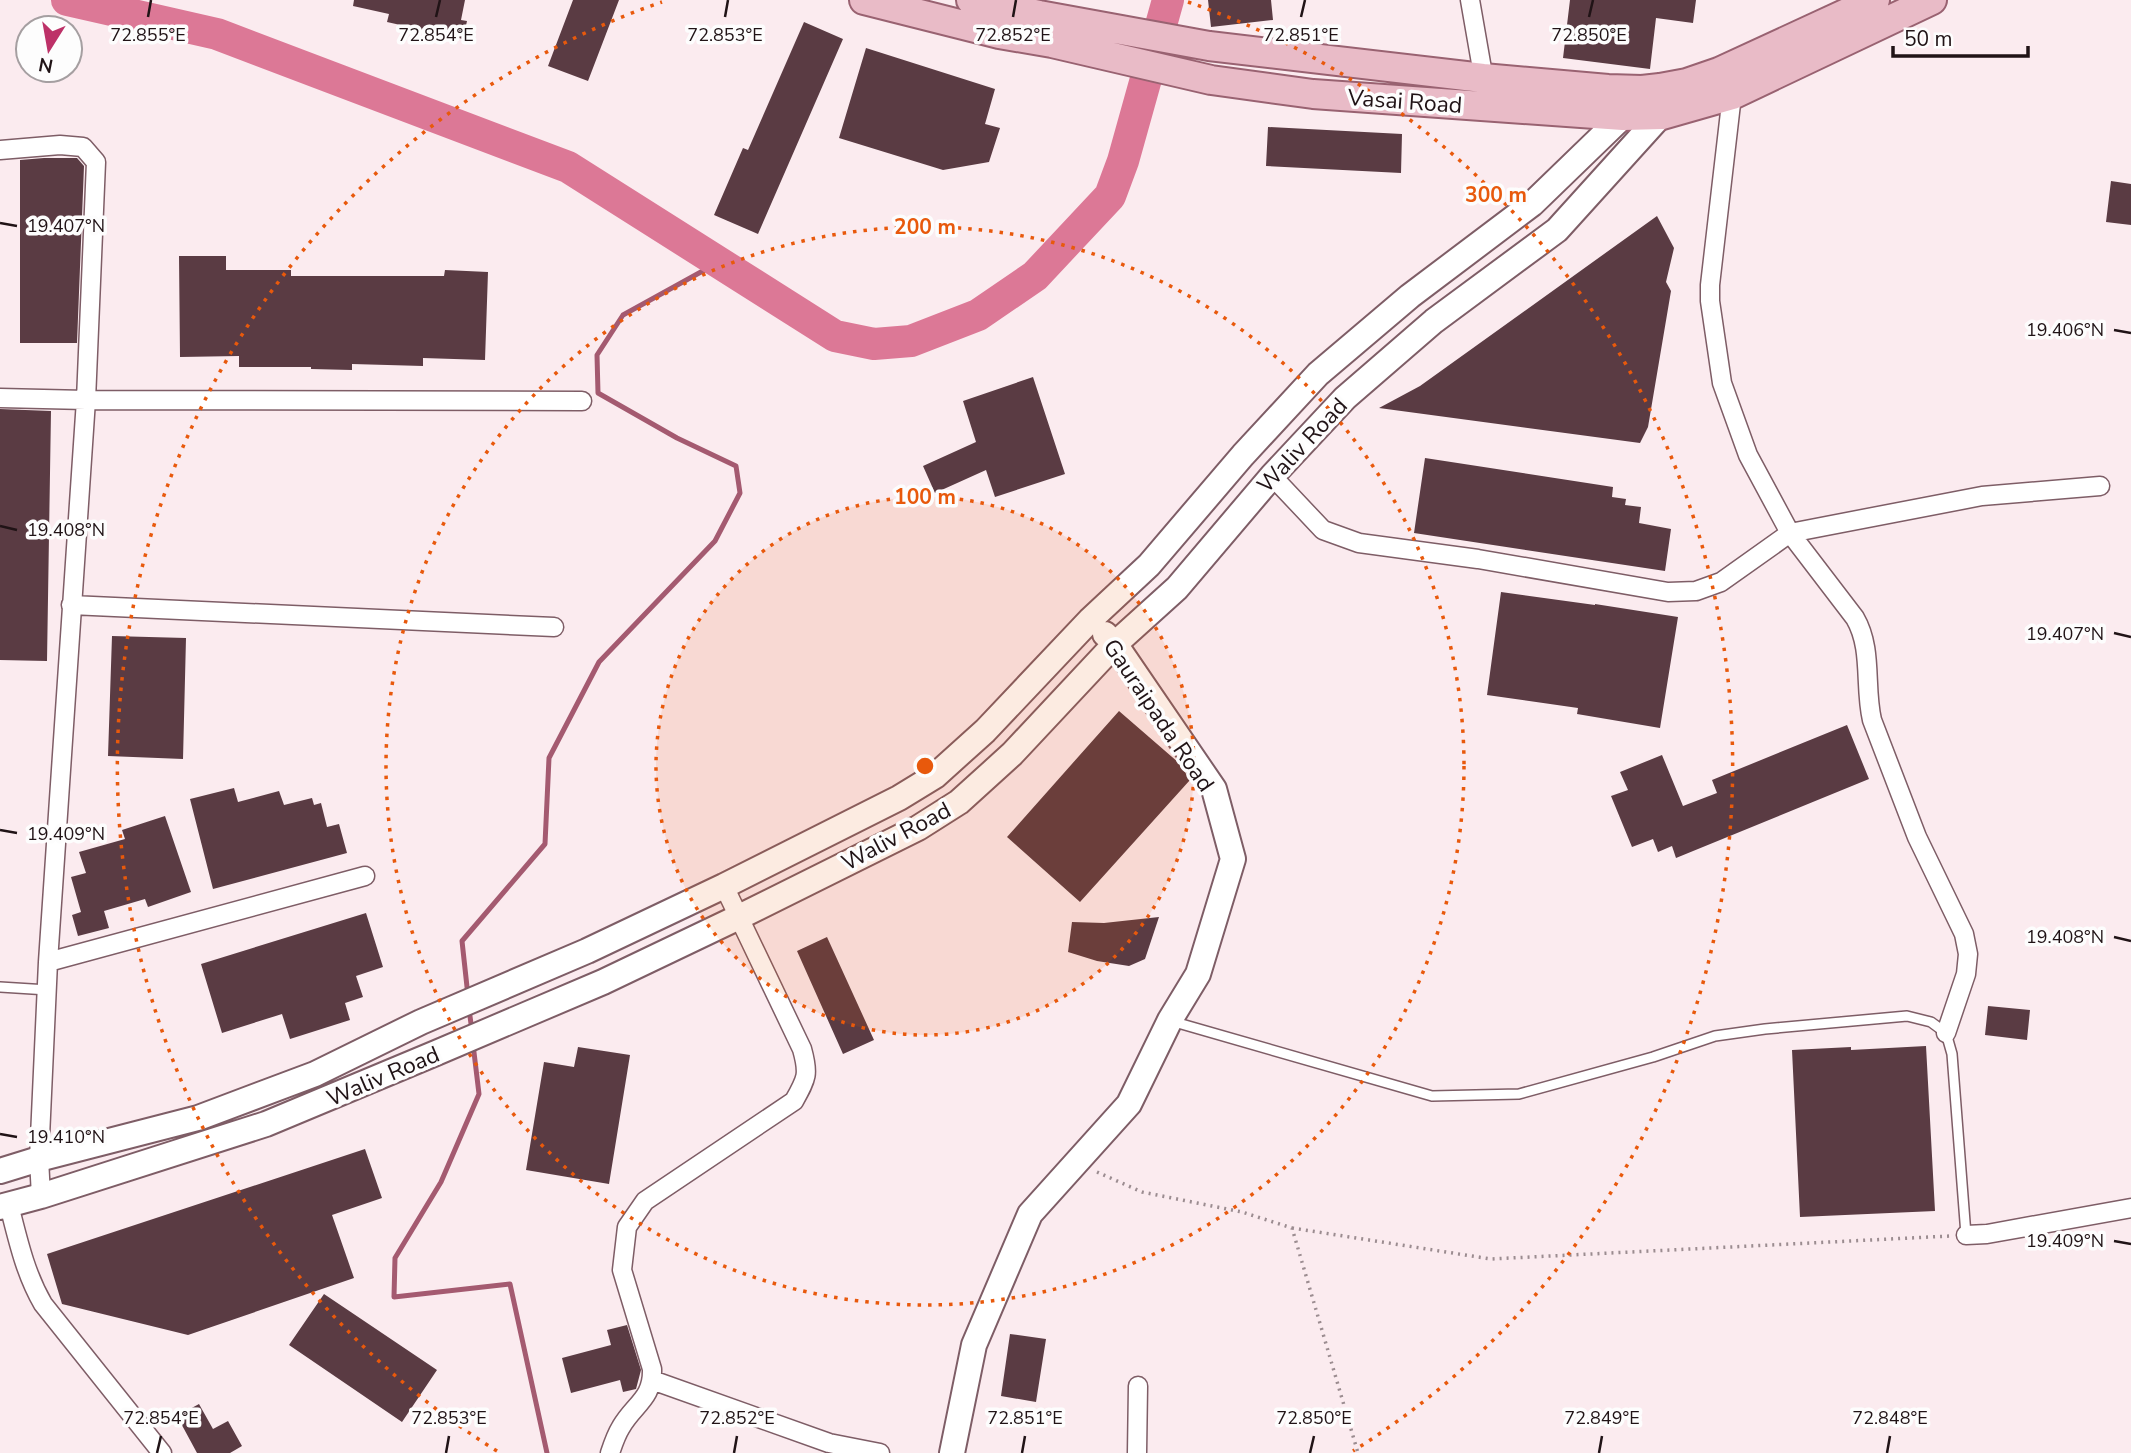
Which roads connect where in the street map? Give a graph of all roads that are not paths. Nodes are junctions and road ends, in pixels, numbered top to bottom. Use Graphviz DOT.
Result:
graph roads {
  1 [pos="864,0"];
  2 [pos="971,0"];
  3 [pos="1470,0"];
  4 [pos="1875,0"];
  5 [pos="1932,0"];
  6 [pos="1046,23"];
  7 [pos="1483,78"];
  8 [pos="1687,83"];
  9 [pos="1642,90"];
  10 [pos="1732,95"];
  11 [pos="1488,107"];
  12 [pos="1662,115"];
  13 [pos="1623,116"];
  14 [pos="0,150"];
  15 [pos="0,398"];
  16 [pos="86,400"];
  17 [pos="582,401"];
  18 [pos="1272,476"];
  19 [pos="2100,486"];
  20 [pos="1790,533"];
  21 [pos="71,605"];
  22 [pos="1090,620"];
  23 [pos="554,627"];
  24 [pos="1115,644"];
  25 [pos="365,876"];
  26 [pos="724,886"];
  27 [pos="739,917"];
  28 [pos="48,962"];
  29 [pos="0,987"];
  30 [pos="48,990"];
  31 [pos="1170,1020"];
  32 [pos="1946,1034"];
  33 [pos="39,1159"];
  34 [pos="0,1171"];
  35 [pos="41,1196"];
  36 [pos="5,1206"];
  37 [pos="2131,1208"];
  38 [pos="1966,1235"];
  39 [pos="652,1380"];
  40 [pos="1138,1386"];
  41 [pos="162,1453"];
  42 [pos="610,1453"];
  43 [pos="880,1453"];
  44 [pos="952,1453"];
  45 [pos="1137,1453"];
  1 -- 6 [label="main road, Vasai Road"];
  2 -- 6 [label="main road, Vasai Road"];
  3 -- 7 [label="street"];
  4 -- 8 [label="main road, Vasai Road"];
  5 -- 10 [label="main road, Vasai Road"];
  6 -- 7 [label="main road, Vasai Road"];
  6 -- 11 [label="main road, Vasai Road"];
  7 -- 9 [label="main road, Vasai Road"];
  7 -- 11 [label="street"];
  8 -- 9 [label="main road, Vasai Road"];
  8 -- 12 [label="main road, Waliv Road"];
  9 -- 13 [label="main road, Waliv Road"];
  10 -- 12 [label="main road, Vasai Road"];
  10 -- 20 [label="street"];
  11 -- 13 [label="main road, Vasai Road"];
  12 -- 13 [label="main road, Vasai Road"];
  12 -- 18 [label="main road, Waliv Road"];
  13 -- 22 [label="main road, Waliv Road"];
  14 -- 16 [label="street"];
  15 -- 16 [label="street"];
  16 -- 17 [label="street"];
  16 -- 21 [label="street"];
  18 -- 20 [label="street"];
  18 -- 24 [label="main road, Waliv Road"];
  19 -- 20 [label="street"];
  20 -- 32 [label="street"];
  21 -- 23 [label="street"];
  21 -- 28 [label="street"];
  22 -- 24 [label="main road, Gauraipada Road"];
  22 -- 26 [label="main road, Waliv Road"];
  24 -- 27 [label="main road, Waliv Road"];
  24 -- 31 [label="main road, Gauraipada Road"];
  25 -- 28 [label="street"];
  26 -- 27 [label="street"];
  26 -- 33 [label="main road, Waliv Road"];
  27 -- 35 [label="main road, Waliv Road"];
  27 -- 39 [label="street"];
  28 -- 30 [label="street"];
  29 -- 30 [label="lane"];
  30 -- 33 [label="street"];
  31 -- 32 [label="lane"];
  31 -- 44 [label="main road, Gauraipada Road"];
  32 -- 38 [label="lane"];
  33 -- 34 [label="main road, Waliv Road"];
  33 -- 35 [label="street"];
  35 -- 36 [label="main road, Waliv Road"];
  36 -- 41 [label="street"];
  37 -- 38 [label="street"];
  39 -- 42 [label="street"];
  39 -- 43 [label="street"];
  40 -- 45 [label="street"];
}
